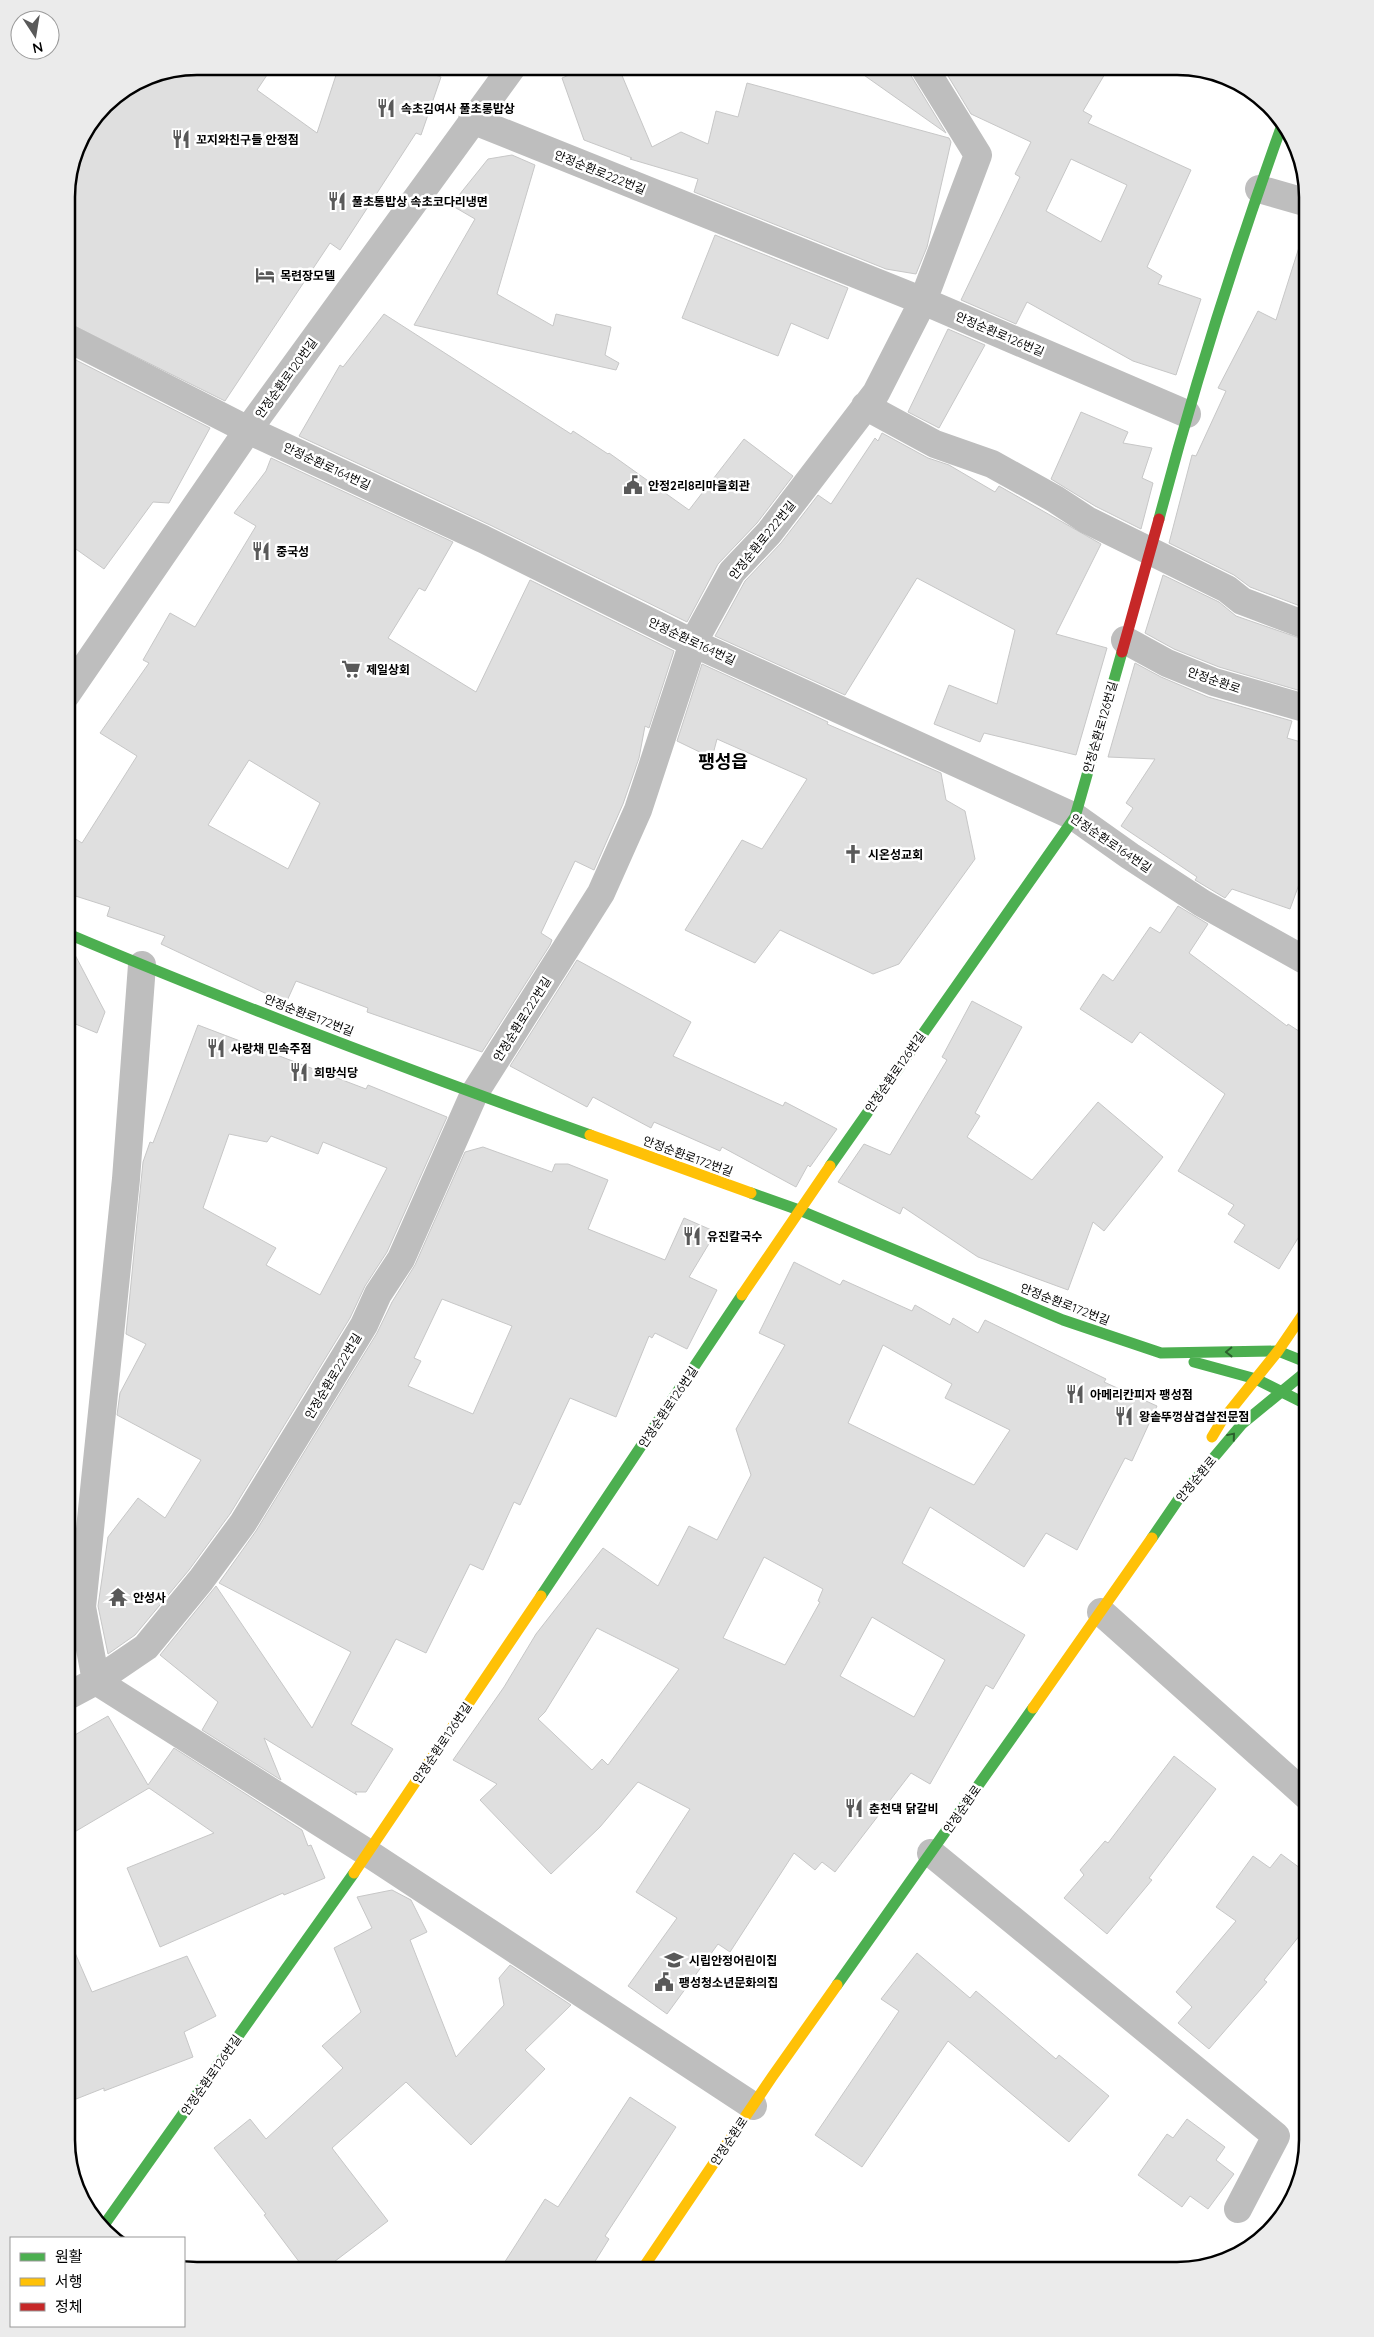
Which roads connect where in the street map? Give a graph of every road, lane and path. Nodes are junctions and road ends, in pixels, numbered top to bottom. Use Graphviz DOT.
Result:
graph roads {
  1 [pos="505,75"];
  2 [pos="929,75"];
  3 [pos="472,120"];
  4 [pos="1280,132"];
  5 [pos="1259,189"];
  6 [pos="1299,200"];
  7 [pos="923,301"];
  8 [pos="75,342"];
  9 [pos="865,406"];
  10 [pos="1187,414"];
  11 [pos="248,430"];
  12 [pos="1151,551"];
  13 [pos="1299,623"];
  14 [pos="1125,640"];
  15 [pos="693,643"];
  16 [pos="75,682"];
  17 [pos="1299,706"];
  18 [pos="1075,817"];
  19 [pos="75,937"];
  20 [pos="1299,957"];
  21 [pos="142,965"];
  22 [pos="474,1094"];
  23 [pos="799,1210"];
  24 [pos="1299,1320"];
  25 [pos="1278,1352"];
  26 [pos="1161,1353"];
  27 [pos="1299,1360"];
  28 [pos="1299,1378"];
  29 [pos="1256,1379"];
  30 [pos="1284,1392"];
  31 [pos="1299,1400"];
  32 [pos="1178,1500"];
  33 [pos="1101,1612"];
  34 [pos="96,1681"];
  35 [pos="75,1692"];
  36 [pos="1299,1789"];
  37 [pos="368,1853"];
  38 [pos="931,1853"];
  39 [pos="753,2106"];
  40 [pos="1238,2209"];
  41 [pos="106,2221"];
  42 [pos="647,2262"];
  1 -- 3 [label="street, 안정순환로120번길"];
  2 -- 7 [label="street, 안정순환로222번길"];
  3 -- 7 [label="street, 안정순환로222번길"];
  3 -- 11 [label="street, 안정순환로120번길"];
  4 -- 5 [label="street, 안정순환로126번길"];
  5 -- 6 [label="street"];
  5 -- 10 [label="street, 안정순환로126번길"];
  7 -- 9 [label="street, 안정순환로222번길"];
  7 -- 10 [label="street, 안정순환로126번길"];
  8 -- 11 [label="street, 안정순환로164번길"];
  9 -- 12 [label="street"];
  9 -- 15 [label="street, 안정순환로222번길"];
  10 -- 12 [label="street, 안정순환로126번길"];
  11 -- 15 [label="street, 안정순환로164번길"];
  11 -- 16 [label="street, 안정순환로120번길"];
  12 -- 13 [label="street"];
  12 -- 14 [label="street, 안정순환로126번길"];
  14 -- 17 [label="street, 안정순환로"];
  14 -- 18 [label="street, 안정순환로126번길"];
  15 -- 18 [label="street, 안정순환로164번길"];
  15 -- 22 [label="street, 안정순환로222번길"];
  18 -- 20 [label="street, 안정순환로164번길"];
  18 -- 23 [label="street, 안정순환로126번길"];
  19 -- 21 [label="street, 안정순환로172번길"];
  21 -- 22 [label="street, 안정순환로172번길"];
  21 -- 34 [label="street"];
  22 -- 23 [label="street, 안정순환로172번길"];
  22 -- 34 [label="street, 안정순환로222번길"];
  23 -- 26 [label="street, 안정순환로172번길"];
  23 -- 37 [label="street, 안정순환로126번길"];
  24 -- 25 [label="street"];
  25 -- 26 [label="street, 안정순환로172번길, one-way"];
  25 -- 27 [label="street, 안정순환로172번길"];
  25 -- 29 [label="street"];
  26 -- 29 [label="street"];
  28 -- 30 [label="street, 안정순환로"];
  29 -- 30 [label="street"];
  29 -- 32 [label="street"];
  30 -- 31 [label="street"];
  32 -- 30 [label="street, 안정순환로, one-way"];
  32 -- 33 [label="street, 안정순환로"];
  33 -- 36 [label="street"];
  33 -- 38 [label="street, 안정순환로"];
  34 -- 35 [label="street, 안정순환로222번길"];
  34 -- 37 [label="street"];
  37 -- 39 [label="street"];
  37 -- 41 [label="street, 안정순환로126번길"];
  38 -- 39 [label="street, 안정순환로"];
  38 -- 40 [label="street"];
  39 -- 42 [label="street, 안정순환로"];
}
